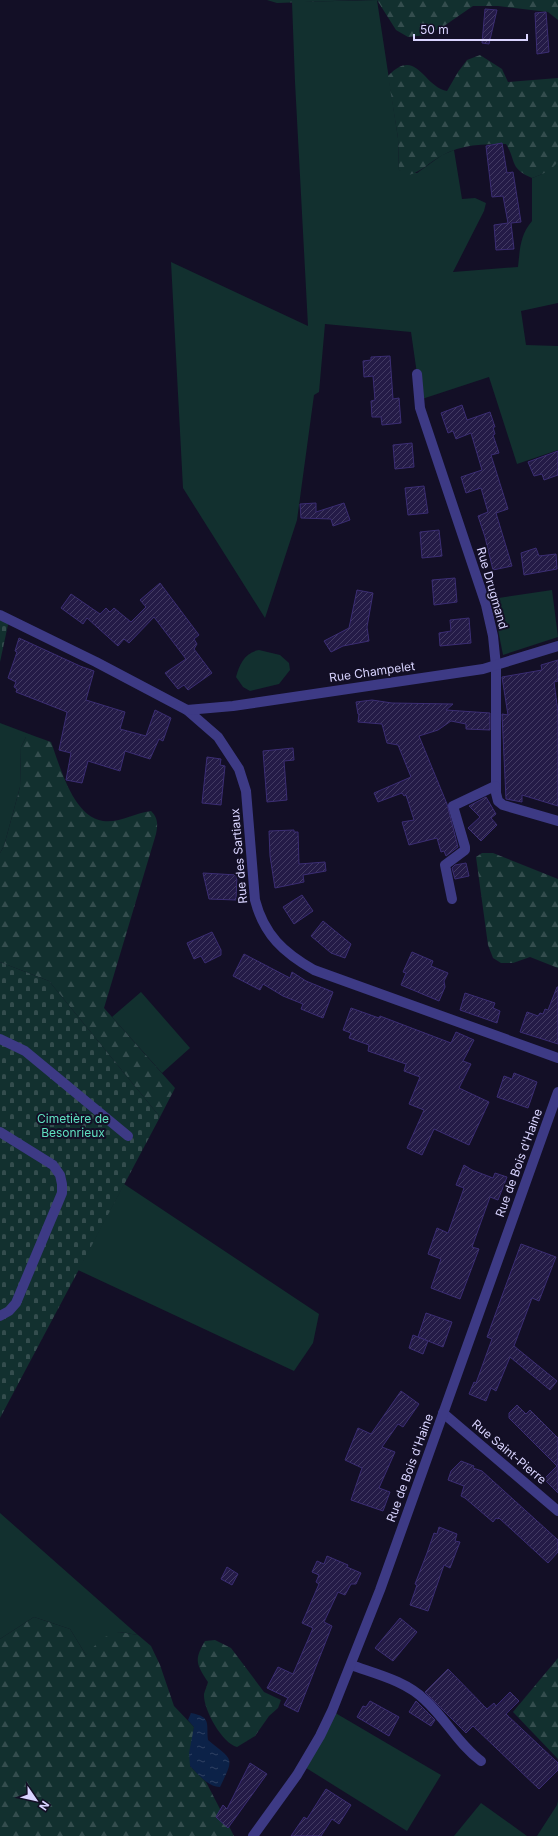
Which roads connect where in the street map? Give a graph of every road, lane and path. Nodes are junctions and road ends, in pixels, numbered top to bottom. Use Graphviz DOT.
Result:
graph roads {
  1 [pos="417,374"];
  2 [pos="0,615"];
  3 [pos="558,646"];
  4 [pos="496,666"];
  5 [pos="187,710"];
  6 [pos="495,786"];
  7 [pos="558,821"];
  8 [pos="452,899"];
  9 [pos="0,1039"];
  10 [pos="558,1058"];
  11 [pos="558,1092"];
  12 [pos="0,1132"];
  13 [pos="128,1136"];
  14 [pos="0,1316"];
  15 [pos="443,1414"];
  16 [pos="558,1511"];
  17 [pos="351,1665"];
  18 [pos="481,1761"];
  19 [pos="253,1836"];
  1 -- 4 [label="street, Rue Drugmand"];
  2 -- 5 [label="street, Rue des Sartiaux"];
  3 -- 4 [label="street, Rue Champelet"];
  4 -- 5 [label="street, Rue Champelet"];
  4 -- 6 [label="street, Rue Drugmand"];
  5 -- 10 [label="street, Rue des Sartiaux"];
  6 -- 7 [label="street, Rue Drugmand"];
  6 -- 8 [label="street"];
  9 -- 13 [label="street"];
  11 -- 15 [label="street, Rue de Bois d'Haine"];
  12 -- 14 [label="street"];
  15 -- 16 [label="street, Rue Saint-Pierre"];
  15 -- 17 [label="street, Rue de Bois d'Haine"];
  17 -- 18 [label="street"];
  17 -- 19 [label="street, Rue de Bois d'Haine"];
}
